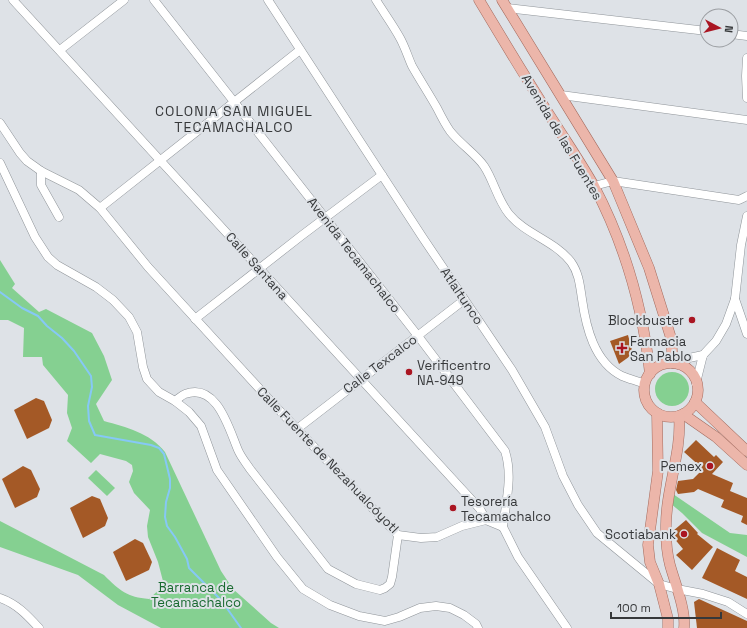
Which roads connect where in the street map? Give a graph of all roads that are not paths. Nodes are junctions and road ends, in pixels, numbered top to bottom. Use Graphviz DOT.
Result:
graph roads {
  1 [pos="14,0"];
  2 [pos="124,0"];
  3 [pos="154,0"];
  4 [pos="268,0"];
  5 [pos="376,0"];
  6 [pos="479,0"];
  7 [pos="504,4"];
  8 [pos="699,30"];
  9 [pos="60,50"];
  10 [pos="300,50"];
  11 [pos="747,58"];
  12 [pos="561,95"];
  13 [pos="747,98"];
  14 [pos="234,102"];
  15 [pos="747,120"];
  16 [pos="0,123"];
  17 [pos="161,160"];
  18 [pos="0,163"];
  19 [pos="41,171"];
  20 [pos="382,175"];
  21 [pos="613,181"];
  22 [pos="594,186"];
  23 [pos="747,196"];
  24 [pos="100,208"];
  25 [pos="747,216"];
  26 [pos="59,217"];
  27 [pos="325,217"];
  28 [pos="260,268"];
  29 [pos="735,299"];
  30 [pos="464,300"];
  31 [pos="195,319"];
  32 [pos="747,334"];
  33 [pos="418,336"];
  34 [pos="702,355"];
  35 [pos="676,364"];
  36 [pos="650,374"];
  37 [pos="361,379"];
  38 [pos="696,383"];
  39 [pos="645,384"];
  40 [pos="175,401"];
  41 [pos="695,402"];
  42 [pos="657,413"];
  43 [pos="681,415"];
  44 [pos="297,429"];
  45 [pos="747,451"];
  46 [pos="747,465"];
  47 [pos="486,520"];
  48 [pos="503,527"];
  49 [pos="398,535"];
  50 [pos="659,584"];
  51 [pos="677,589"];
  52 [pos="0,598"];
  53 [pos="664,603"];
  54 [pos="747,614"];
  55 [pos="39,628"];
  56 [pos="478,628"];
  57 [pos="567,628"];
  58 [pos="668,628"];
  59 [pos="684,628"];
  1 -- 9 [label="street, Calle Santana"];
  2 -- 9 [label="street"];
  3 -- 14 [label="street, Avenida Tecamachalco"];
  4 -- 10 [label="street, Atlaltunco"];
  5 -- 39 [label="street"];
  6 -- 22 [label="main road, Avenida de las Fuentes"];
  7 -- 8 [label="street"];
  7 -- 12 [label="main road, Avenida de las Fuentes"];
  9 -- 17 [label="street, Calle Santana"];
  10 -- 14 [label="street"];
  10 -- 20 [label="street, Atlaltunco"];
  11 -- 13 [label="street"];
  12 -- 15 [label="street"];
  12 -- 21 [label="main road, Avenida de las Fuentes"];
  14 -- 17 [label="street"];
  14 -- 27 [label="street, Avenida Tecamachalco"];
  16 -- 19 [label="street"];
  17 -- 24 [label="street"];
  17 -- 28 [label="street, Calle Santana"];
  18 -- 40 [label="street"];
  19 -- 24 [label="street"];
  19 -- 26 [label="street"];
  20 -- 27 [label="street"];
  20 -- 30 [label="street, Atlaltunco"];
  21 -- 22 [label="street"];
  21 -- 23 [label="street"];
  21 -- 35 [label="main road, Avenida de las Fuentes"];
  22 -- 36 [label="main road, Avenida de las Fuentes"];
  24 -- 31 [label="street, Calle Fuente de Nezahualcóyotl"];
  25 -- 29 [label="street"];
  27 -- 28 [label="street"];
  27 -- 33 [label="street, Avenida Tecamachalco"];
  28 -- 31 [label="street"];
  28 -- 37 [label="street, Calle Santana"];
  29 -- 32 [label="street"];
  29 -- 34 [label="street"];
  30 -- 33 [label="street, Calle Texcalco"];
  30 -- 50 [label="street, Atlaltunco"];
  31 -- 44 [label="street, Calle Fuente de Nezahualcóyotl"];
  33 -- 37 [label="street, Calle Texcalco"];
  33 -- 48 [label="street, Avenida Tecamachalco"];
  34 -- 35 [label="street"];
  34 -- 38 [label="street"];
  35 -- 36 [label="main road"];
  35 -- 38 [label="main road"];
  36 -- 39 [label="main road"];
  37 -- 44 [label="street, Calle Texcalco"];
  37 -- 47 [label="street, Calle Santana"];
  38 -- 41 [label="main road"];
  39 -- 42 [label="main road"];
  40 -- 49 [label="street"];
  40 -- 56 [label="street"];
  41 -- 43 [label="main road"];
  41 -- 45 [label="main road"];
  42 -- 43 [label="main road"];
  42 -- 50 [label="main road"];
  43 -- 46 [label="main road"];
  43 -- 51 [label="main road"];
  44 -- 49 [label="street, Calle Fuente de Nezahualcóyotl"];
  47 -- 48 [label="street"];
  47 -- 49 [label="street, Calle Fuente de Nezahualcóyotl"];
  48 -- 57 [label="street"];
  50 -- 51 [label="street"];
  50 -- 53 [label="main road"];
  51 -- 53 [label="main road"];
  51 -- 54 [label="street"];
  51 -- 59 [label="main road"];
  52 -- 55 [label="street"];
  53 -- 58 [label="main road"];
}
